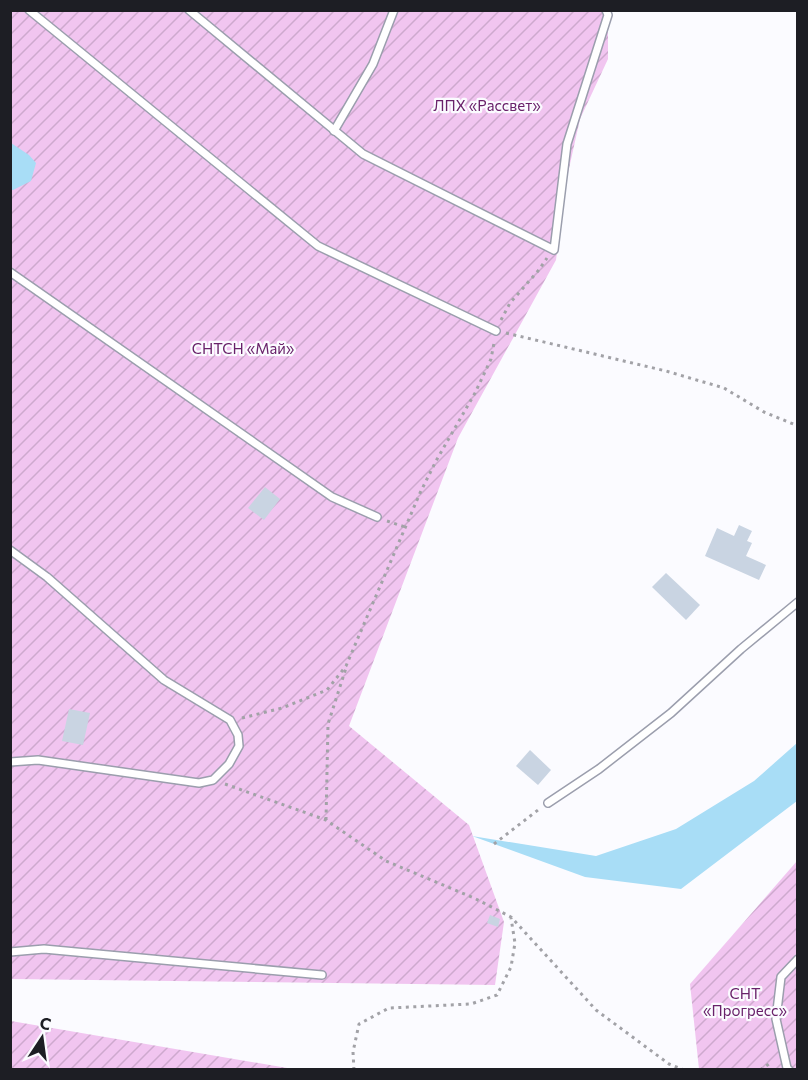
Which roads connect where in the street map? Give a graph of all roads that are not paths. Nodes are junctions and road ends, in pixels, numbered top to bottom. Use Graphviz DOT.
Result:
graph roads {
  1 [pos="29,10"];
  2 [pos="189,10"];
  3 [pos="394,10"];
  4 [pos="606,10"];
  5 [pos="334,131"];
  6 [pos="10,272"];
  7 [pos="496,331"];
  8 [pos="377,517"];
  9 [pos="10,550"];
  10 [pos="798,602"];
  11 [pos="10,762"];
  12 [pos="548,803"];
  13 [pos="10,952"];
  14 [pos="798,959"];
  15 [pos="322,975"];
  16 [pos="789,1070"];
  1 -- 7 [label="lane"];
  2 -- 5 [label="lane"];
  3 -- 5 [label="lane"];
  4 -- 5 [label="lane"];
  6 -- 8 [label="lane"];
  9 -- 11 [label="lane"];
  10 -- 12 [label="lane"];
  13 -- 15 [label="lane"];
  14 -- 16 [label="lane"];
}
